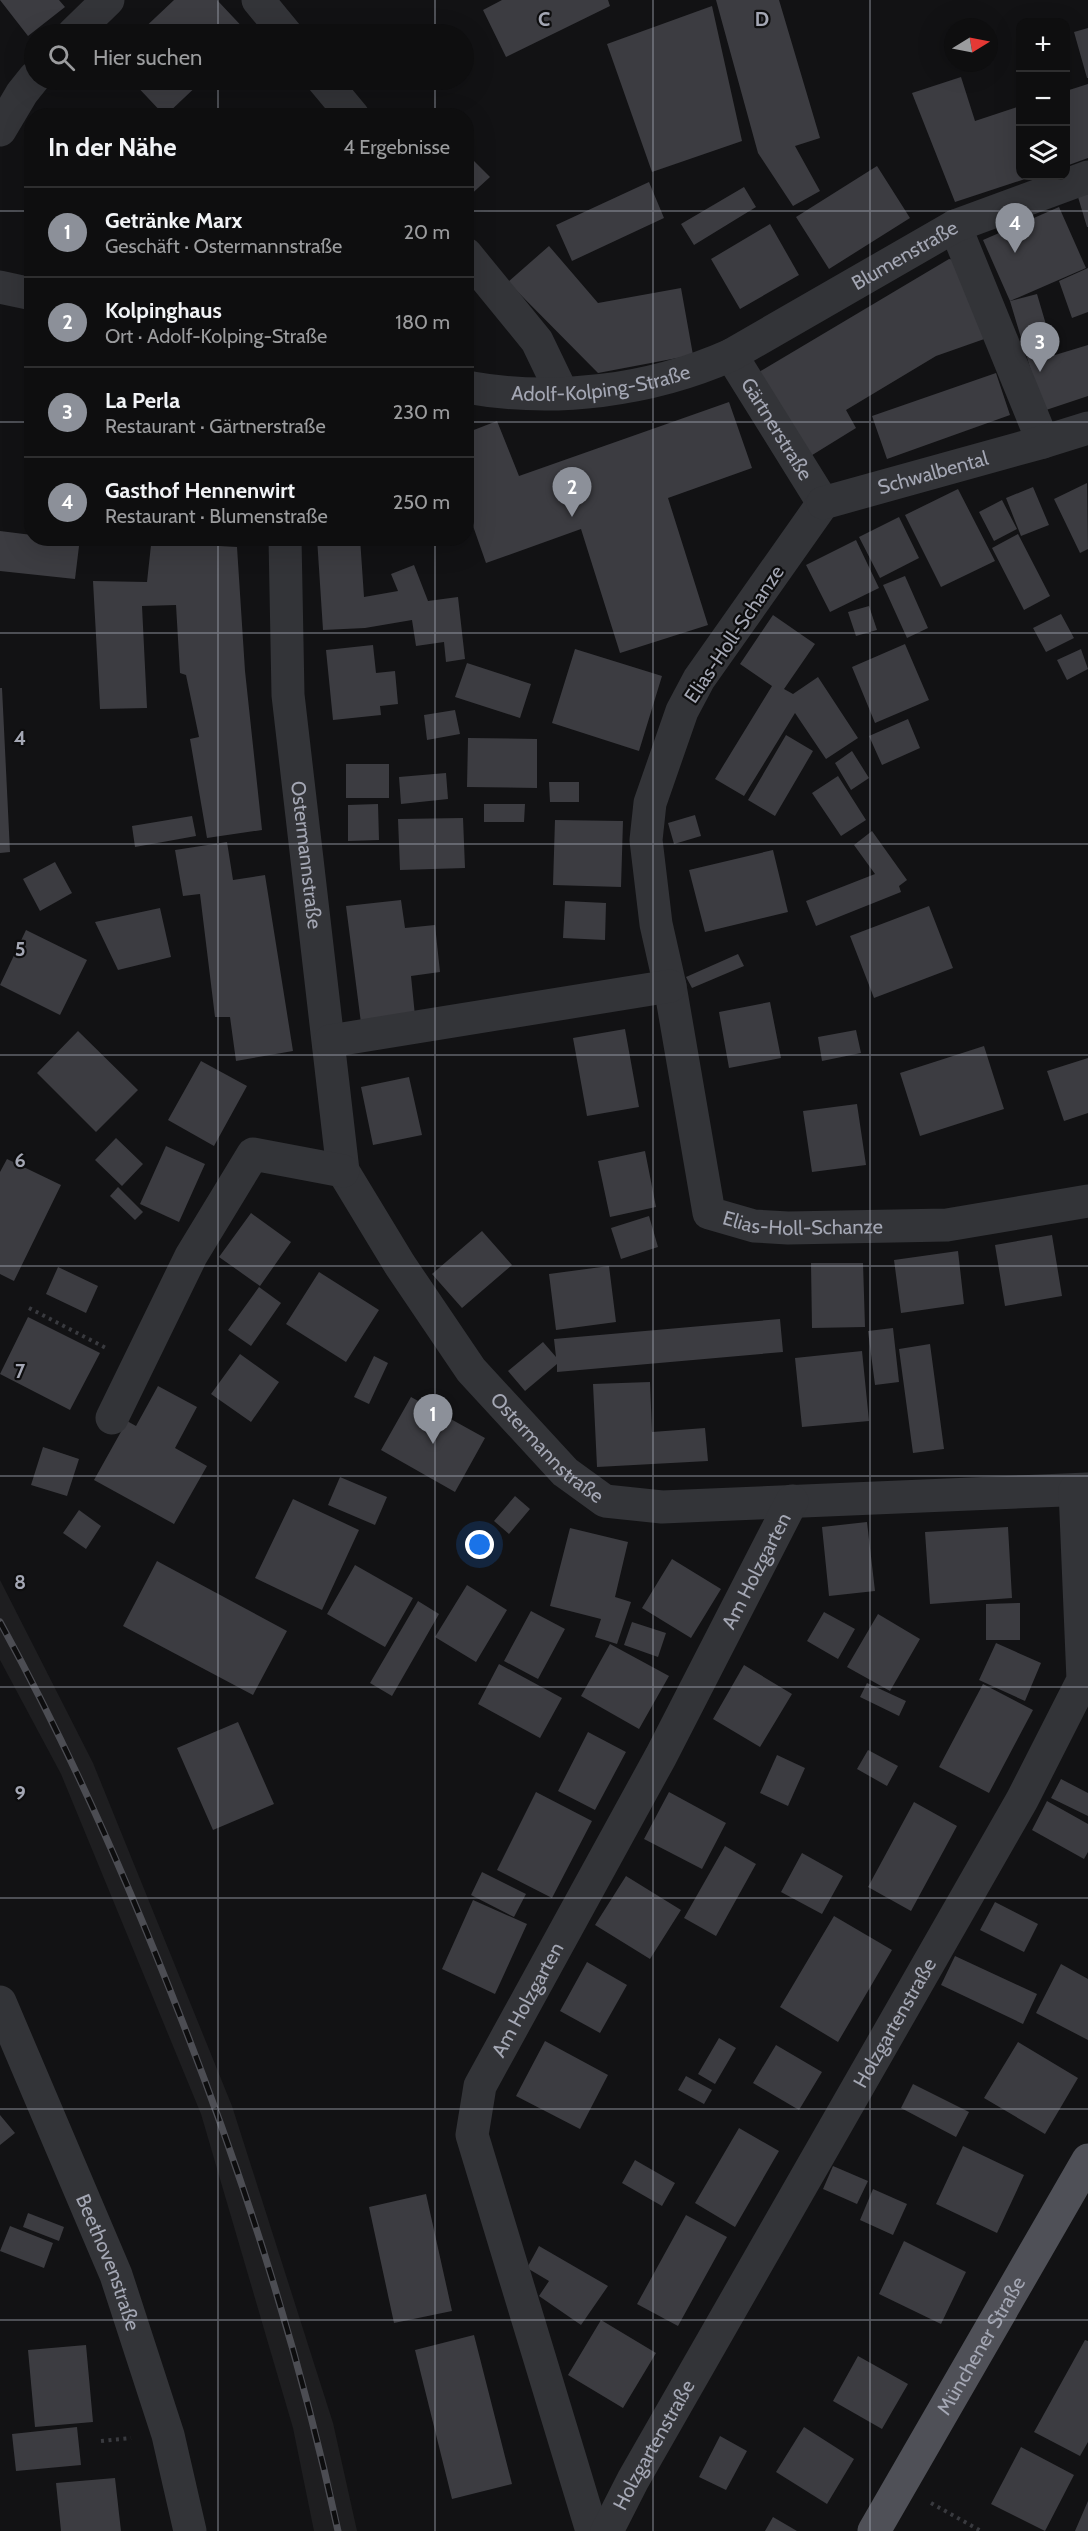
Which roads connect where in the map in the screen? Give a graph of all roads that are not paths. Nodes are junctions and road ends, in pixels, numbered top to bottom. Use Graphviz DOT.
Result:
graph roads {
  1 [pos="108,0"];
  2 [pos="258,0"];
  3 [pos="83,24"];
  4 [pos="278,24"];
  5 [pos="24,90"];
  6 [pos="331,90"];
  7 [pos="346,108"];
  8 [pos="0,130"];
  9 [pos="1088,177"];
  10 [pos="955,226"];
  11 [pos="474,264"];
  12 [pos="0,287"];
  13 [pos="24,292"];
  14 [pos="731,355"];
  15 [pos="474,388"];
  16 [pos="562,393"];
  17 [pos="1088,428"];
  18 [pos="1043,442"];
  19 [pos="822,503"];
  20 [pos="285,546"];
  21 [pos="670,986"];
  22 [pos="330,1041"];
  23 [pos="343,1171"];
  24 [pos="1088,1201"];
  25 [pos="112,1418"];
  26 [pos="1082,1489"];
  27 [pos="792,1501"];
  28 [pos="0,2002"];
  29 [pos="1088,2160"];
  30 [pos="190,2531"];
  31 [pos="592,2531"];
  32 [pos="607,2531"];
  33 [pos="874,2531"];
  1 -- 3 [label="street"];
  2 -- 4 [label="street"];
  5 -- 8 [label="street"];
  6 -- 7 [label="street"];
  9 -- 10 [label="street, Blumenstraße"];
  10 -- 14 [label="street, Blumenstraße"];
  10 -- 18 [label="street"];
  11 -- 16 [label="street"];
  12 -- 13 [label="street"];
  14 -- 16 [label="street, Adolf-Kolping-Straße"];
  14 -- 19 [label="street, Gärtnerstraße"];
  15 -- 16 [label="street, Adolf-Kolping-Straße"];
  17 -- 18 [label="street"];
  18 -- 19 [label="street, Schwalbental"];
  19 -- 21 [label="street, Elias-Holl-Schanze"];
  20 -- 22 [label="street, Ostermannstraße"];
  21 -- 22 [label="street"];
  21 -- 24 [label="street, Elias-Holl-Schanze"];
  22 -- 23 [label="street, Ostermannstraße"];
  23 -- 25 [label="street"];
  23 -- 27 [label="street, Ostermannstraße"];
  26 -- 27 [label="street, Ostermannstraße"];
  26 -- 32 [label="street, Holzgartenstraße"];
  27 -- 31 [label="street, Am Holzgarten"];
  28 -- 30 [label="street, Beethovenstraße"];
  29 -- 33 [label="main road, Münchener Straße"];
}
